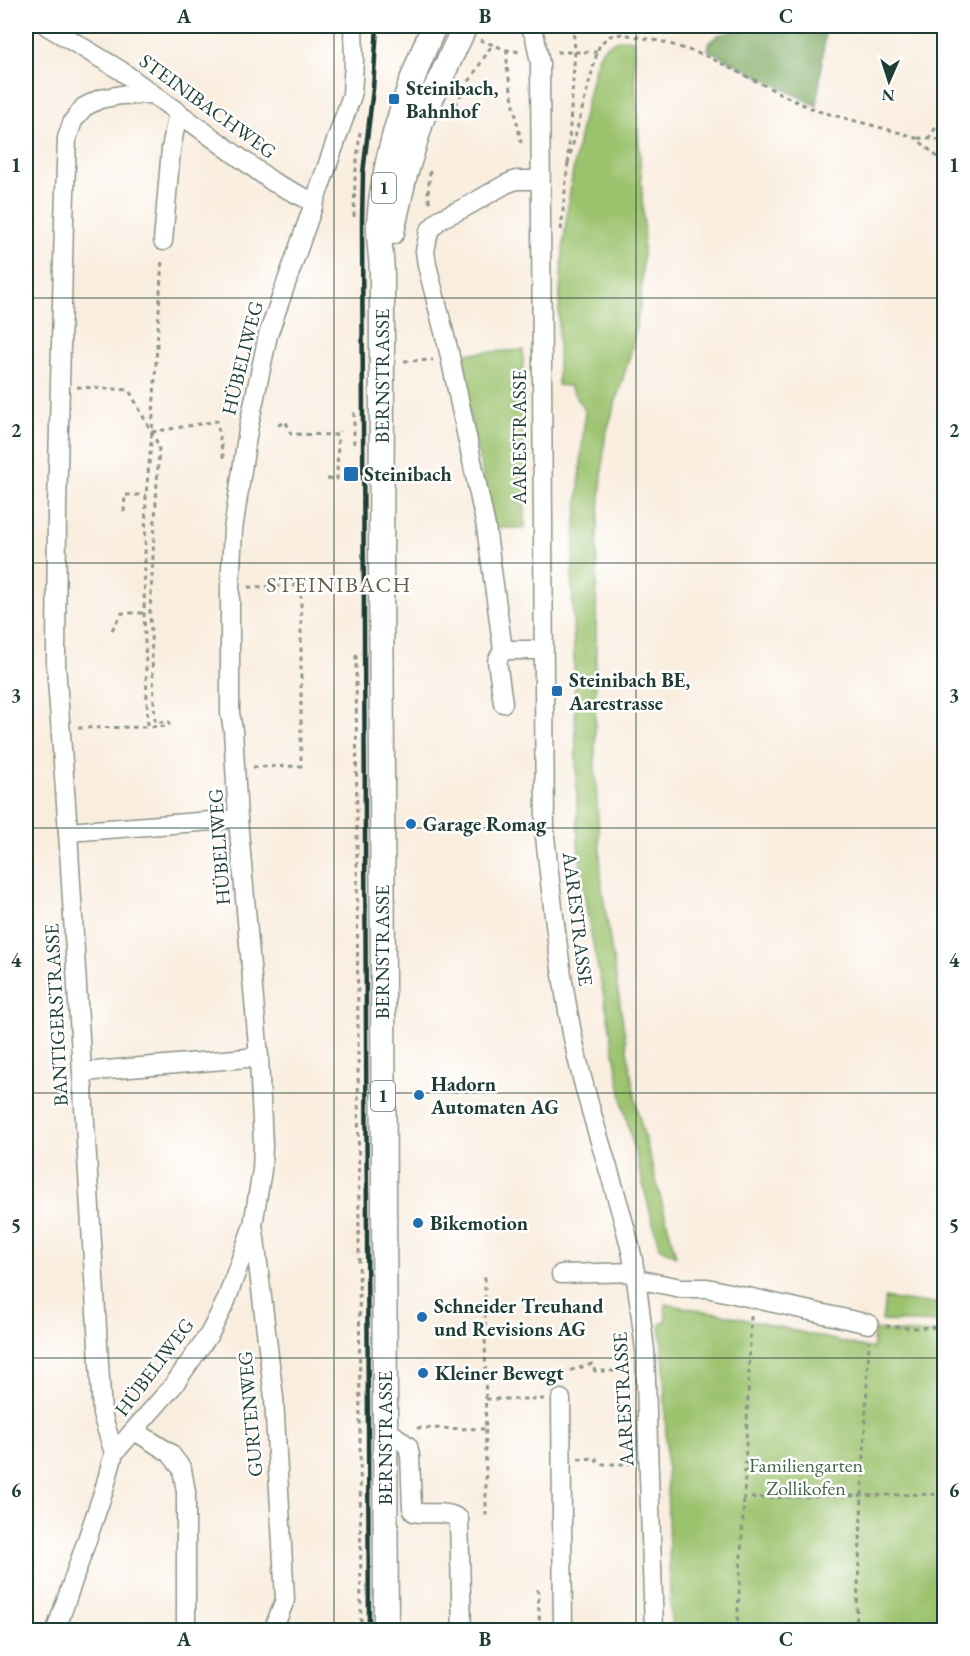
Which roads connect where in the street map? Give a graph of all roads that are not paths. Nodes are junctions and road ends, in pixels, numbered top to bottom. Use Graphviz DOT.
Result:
graph roads {
  1 [pos="47,26"];
  2 [pos="353,26"];
  3 [pos="434,26"];
  4 [pos="530,26"];
  5 [pos="472,32"];
  6 [pos="152,94"];
  7 [pos="178,112"];
  8 [pos="539,180"];
  9 [pos="313,201"];
  10 [pos="163,242"];
  11 [pos="382,274"];
  12 [pos="503,650"];
  13 [pos="543,650"];
  14 [pos="503,703"];
  15 [pos="238,819"];
  16 [pos="68,832"];
  17 [pos="259,1057"];
  18 [pos="83,1072"];
  19 [pos="253,1225"];
  20 [pos="561,1274"];
  21 [pos="635,1276"];
  22 [pos="869,1324"];
  23 [pos="561,1399"];
  24 [pos="385,1428"];
  25 [pos="135,1431"];
  26 [pos="114,1453"];
  27 [pos="56,1630"];
  28 [pos="186,1630"];
  29 [pos="273,1630"];
  30 [pos="386,1630"];
  31 [pos="462,1630"];
  32 [pos="563,1630"];
  33 [pos="654,1630"];
  1 -- 6 [label="street, STEINIBACHWEG"];
  2 -- 9 [label="street, HÜBELIWEG"];
  3 -- 11 [label="main road, BERNSTRASSE / 1"];
  4 -- 8 [label="street, AARESTRASSE"];
  5 -- 11 [label="main road, BERNSTRASSE / 1"];
  6 -- 7 [label="street, STEINIBACHWEG"];
  6 -- 16 [label="street, BANTIGERSTRASSE"];
  7 -- 9 [label="street, STEINIBACHWEG"];
  7 -- 10 [label="street"];
  8 -- 12 [label="street"];
  8 -- 13 [label="street, AARESTRASSE"];
  9 -- 15 [label="street, HÜBELIWEG"];
  11 -- 24 [label="main road, BERNSTRASSE / 1"];
  12 -- 13 [label="street"];
  12 -- 14 [label="street"];
  13 -- 21 [label="street, AARESTRASSE"];
  15 -- 16 [label="street"];
  15 -- 17 [label="street, HÜBELIWEG"];
  16 -- 18 [label="street, BANTIGERSTRASSE"];
  17 -- 18 [label="street"];
  17 -- 19 [label="street, HÜBELIWEG"];
  18 -- 26 [label="street, BANTIGERSTRASSE"];
  19 -- 25 [label="street, HÜBELIWEG"];
  19 -- 29 [label="street, GURTENWEG"];
  20 -- 21 [label="street"];
  21 -- 22 [label="street"];
  21 -- 33 [label="street, AARESTRASSE"];
  23 -- 32 [label="street"];
  24 -- 30 [label="main road, BERNSTRASSE / 1"];
  24 -- 31 [label="street"];
  25 -- 26 [label="street, HÜBELIWEG"];
  25 -- 28 [label="street"];
  26 -- 27 [label="street, HÜBELIWEG"];
}
